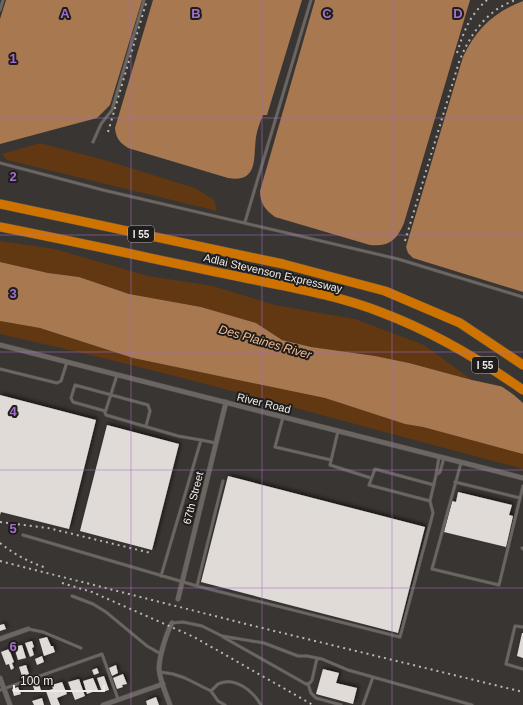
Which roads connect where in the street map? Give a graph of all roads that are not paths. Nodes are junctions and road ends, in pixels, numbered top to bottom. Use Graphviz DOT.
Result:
graph roads {
  1 [pos="3,0"];
  2 [pos="144,0"];
  3 [pos="311,0"];
  4 [pos="0,10"];
  5 [pos="93,142"];
  6 [pos="0,163"];
  7 [pos="0,204"];
  8 [pos="245,222"];
  9 [pos="0,227"];
  10 [pos="523,297"];
  11 [pos="0,345"];
  12 [pos="68,362"];
  13 [pos="523,364"];
  14 [pos="0,369"];
  15 [pos="117,374"];
  16 [pos="523,390"];
  17 [pos="111,394"];
  18 [pos="226,402"];
  19 [pos="105,411"];
  20 [pos="283,417"];
  21 [pos="146,426"];
  22 [pos="338,431"];
  23 [pos="202,440"];
  24 [pos="216,444"];
  25 [pos="442,457"];
  26 [pos="331,460"];
  27 [pos="461,463"];
  28 [pos="436,475"];
  29 [pos="371,478"];
  30 [pos="523,478"];
  31 [pos="223,481"];
  32 [pos="456,482"];
  33 [pos="434,485"];
  34 [pos="523,486"];
  35 [pos="520,498"];
  36 [pos="430,501"];
  37 [pos="23,535"];
  38 [pos="161,576"];
  39 [pos="182,582"];
  40 [pos="197,586"];
  41 [pos="72,596"];
  42 [pos="178,599"];
  43 [pos="172,623"];
  44 [pos="523,627"];
  45 [pos="28,628"];
  46 [pos="222,636"];
  47 [pos="0,639"];
  48 [pos="81,648"];
  49 [pos="162,654"];
  50 [pos="317,658"];
  51 [pos="523,669"];
  52 [pos="160,672"];
  53 [pos="373,677"];
  54 [pos="0,678"];
  55 [pos="163,684"];
  56 [pos="308,684"];
  57 [pos="2,689"];
  58 [pos="211,691"];
  59 [pos="118,700"];
  60 [pos="10,705"];
  61 [pos="103,705"];
  62 [pos="170,705"];
  63 [pos="225,705"];
  64 [pos="261,705"];
  65 [pos="341,705"];
  66 [pos="363,705"];
  67 [pos="472,705"];
  1 -- 4 [label="lane"];
  2 -- 5 [label="lane"];
  3 -- 8 [label="lane"];
  6 -- 8 [label="lane"];
  7 -- 13 [label="highway, Adlai Stevenson Expressway / I 55"];
  8 -- 10 [label="lane"];
  9 -- 16 [label="highway, Adlai Stevenson Expressway / I 55"];
  11 -- 12 [label="street, River Road"];
  12 -- 14 [label="lane"];
  12 -- 15 [label="street, River Road"];
  15 -- 17 [label="lane"];
  15 -- 18 [label="street, River Road"];
  17 -- 19 [label="lane"];
  17 -- 19 [label="lane"];
  17 -- 21 [label="lane"];
  18 -- 20 [label="street, River Road"];
  18 -- 24 [label="street, 67th Street"];
  19 -- 21 [label="lane"];
  20 -- 22 [label="street, River Road"];
  20 -- 26 [label="lane"];
  21 -- 23 [label="lane"];
  22 -- 25 [label="street, River Road"];
  22 -- 26 [label="lane"];
  23 -- 24 [label="lane"];
  23 -- 38 [label="lane"];
  24 -- 39 [label="street, 67th Street"];
  25 -- 27 [label="street, River Road"];
  25 -- 28 [label="lane"];
  25 -- 28 [label="lane"];
  26 -- 29 [label="lane"];
  27 -- 30 [label="street, River Road"];
  27 -- 32 [label="lane"];
  28 -- 33 [label="lane"];
  29 -- 33 [label="lane"];
  29 -- 36 [label="lane"];
  31 -- 40 [label="lane"];
  32 -- 35 [label="lane"];
  32 -- 35 [label="lane"];
  33 -- 36 [label="lane"];
  34 -- 35 [label="lane"];
  36 -- 40 [label="lane"];
  37 -- 38 [label="lane"];
  38 -- 39 [label="lane"];
  39 -- 40 [label="lane"];
  39 -- 42 [label="street, 67th Street"];
  41 -- 49 [label="lane"];
  43 -- 46 [label="lane"];
  43 -- 49 [label="street"];
  44 -- 51 [label="lane"];
  45 -- 47 [label="street"];
  45 -- 48 [label="lane"];
  46 -- 50 [label="lane"];
  46 -- 56 [label="lane"];
  49 -- 52 [label="street"];
  50 -- 53 [label="lane"];
  50 -- 56 [label="lane"];
  52 -- 55 [label="street"];
  52 -- 58 [label="lane"];
  53 -- 66 [label="lane"];
  53 -- 67 [label="lane"];
  54 -- 57 [label="street"];
  55 -- 59 [label="street"];
  55 -- 62 [label="street"];
  56 -- 65 [label="lane"];
  57 -- 59 [label="lane"];
  57 -- 60 [label="street"];
  58 -- 63 [label="lane"];
  58 -- 64 [label="lane"];
  59 -- 61 [label="street"];
}
